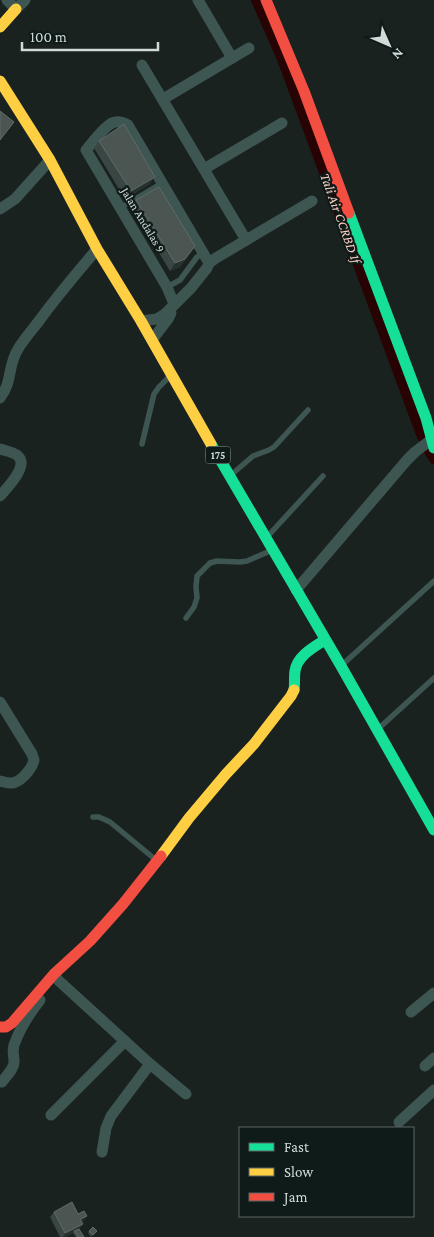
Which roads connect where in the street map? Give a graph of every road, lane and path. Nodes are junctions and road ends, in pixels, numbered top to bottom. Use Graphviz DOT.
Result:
graph roads {
  1 [pos="7,0"];
  2 [pos="25,0"];
  3 [pos="198,0"];
  4 [pos="266,0"];
  5 [pos="16,9"];
  6 [pos="0,27"];
  7 [pos="249,48"];
  8 [pos="232,58"];
  9 [pos="142,65"];
  10 [pos="0,81"];
  11 [pos="163,99"];
  12 [pos="282,122"];
  13 [pos="50,160"];
  14 [pos="204,169"];
  15 [pos="162,183"];
  16 [pos="312,201"];
  17 [pos="120,208"];
  18 [pos="0,209"];
  19 [pos="246,240"];
  20 [pos="97,250"];
  21 [pos="206,258"];
  22 [pos="167,287"];
  23 [pos="174,304"];
  24 [pos="141,321"];
  25 [pos="152,340"];
  26 [pos="172,375"];
  27 [pos="0,398"];
  28 [pos="308,410"];
  29 [pos="433,442"];
  30 [pos="142,444"];
  31 [pos="0,448"];
  32 [pos="323,476"];
  33 [pos="230,477"];
  34 [pos="0,496"];
  35 [pos="266,538"];
  36 [pos="272,550"];
  37 [pos="434,581"];
  38 [pos="296,590"];
  39 [pos="186,618"];
  40 [pos="325,640"];
  41 [pos="341,666"];
  42 [pos="434,678"];
  43 [pos="0,702"];
  44 [pos="377,730"];
  45 [pos="0,781"];
  46 [pos="93,817"];
  47 [pos="434,830"];
  48 [pos="158,861"];
  49 [pos="56,977"];
  50 [pos="434,993"];
  51 [pos="411,1012"];
  52 [pos="0,1028"];
  53 [pos="125,1041"];
  54 [pos="150,1064"];
  55 [pos="2,1082"];
  56 [pos="434,1090"];
  57 [pos="186,1094"];
  58 [pos="50,1115"];
  59 [pos="398,1122"];
  60 [pos="102,1152"];
  1 -- 5 [label="street"];
  2 -- 5 [label="street"];
  3 -- 8 [label="street"];
  4 -- 29 [label="street"];
  5 -- 6 [label="street"];
  7 -- 8 [label="street"];
  8 -- 11 [label="street"];
  9 -- 11 [label="street"];
  10 -- 13 [label="street, 175"];
  11 -- 14 [label="street"];
  12 -- 14 [label="street"];
  13 -- 18 [label="street"];
  13 -- 20 [label="street, 175"];
  14 -- 19 [label="street"];
  15 -- 17 [label="lane"];
  15 -- 17 [label="street, Jalan Andalas 9"];
  15 -- 21 [label="street"];
  16 -- 19 [label="street"];
  17 -- 22 [label="street, Jalan Andalas 9"];
  19 -- 21 [label="street"];
  20 -- 24 [label="street, 175"];
  20 -- 27 [label="street"];
  21 -- 22 [label="lane"];
  21 -- 23 [label="street"];
  22 -- 23 [label="street, Jalan Andalas 9"];
  23 -- 24 [label="street"];
  23 -- 25 [label="street"];
  24 -- 25 [label="street, 175"];
  25 -- 26 [label="street, 175"];
  26 -- 30 [label="lane"];
  26 -- 33 [label="street, 175"];
  28 -- 33 [label="lane"];
  29 -- 38 [label="street"];
  31 -- 34 [label="street"];
  32 -- 35 [label="lane"];
  33 -- 35 [label="street, 175"];
  35 -- 36 [label="street, 175"];
  36 -- 38 [label="street, 175"];
  36 -- 39 [label="lane"];
  37 -- 41 [label="lane"];
  38 -- 40 [label="street, 175"];
  40 -- 41 [label="street, 175"];
  40 -- 48 [label="street"];
  41 -- 44 [label="street, 175"];
  42 -- 44 [label="lane"];
  43 -- 45 [label="street"];
  44 -- 47 [label="street, 175"];
  46 -- 48 [label="lane"];
  48 -- 49 [label="street"];
  49 -- 52 [label="street"];
  49 -- 53 [label="street"];
  49 -- 55 [label="street"];
  50 -- 51 [label="street"];
  53 -- 54 [label="street"];
  53 -- 58 [label="street"];
  54 -- 57 [label="street"];
  54 -- 60 [label="street"];
  56 -- 59 [label="street"];
}
